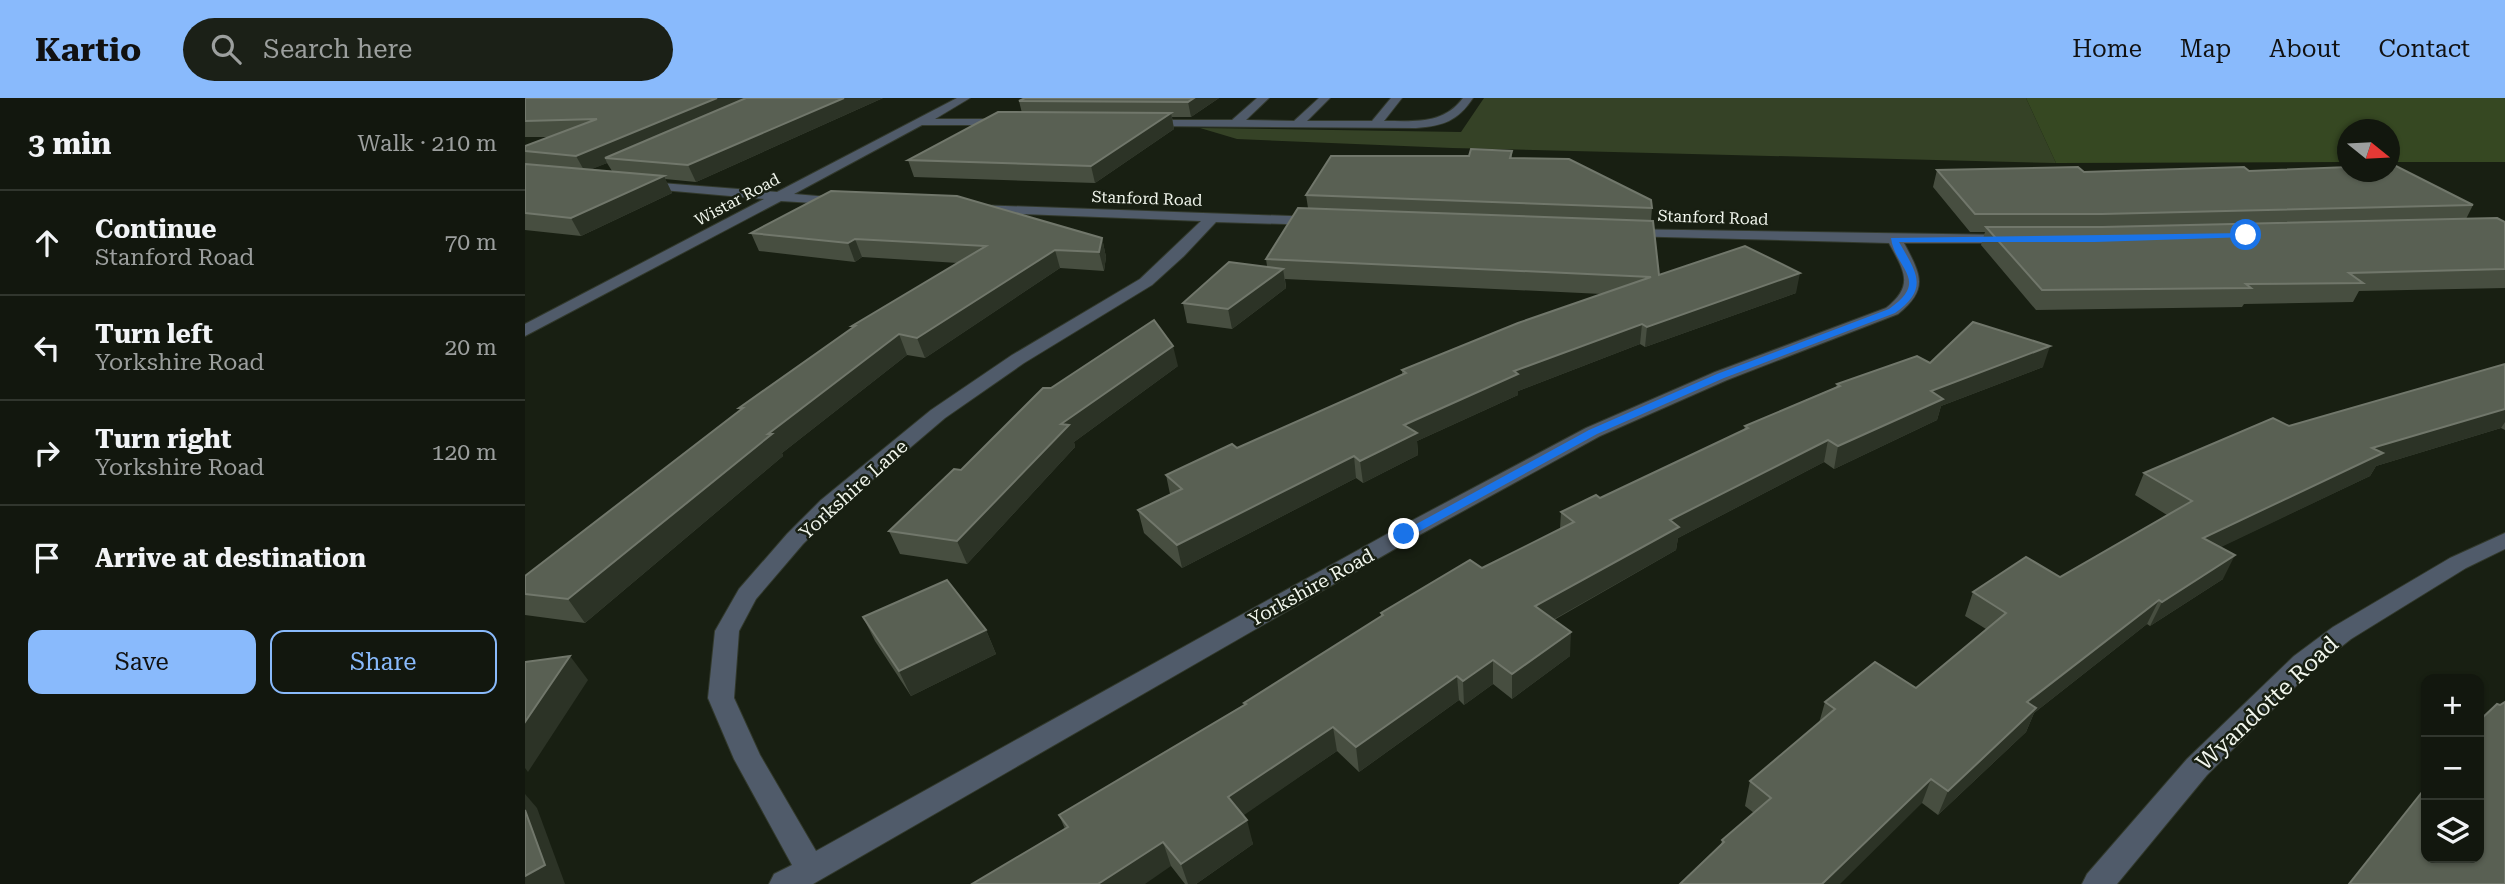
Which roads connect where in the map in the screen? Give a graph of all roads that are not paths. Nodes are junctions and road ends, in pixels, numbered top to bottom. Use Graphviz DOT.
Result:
graph roads {
  1 [pos="965,98"];
  2 [pos="1264,98"];
  3 [pos="1325,98"];
  4 [pos="1397,98"];
  5 [pos="1468,98"];
  6 [pos="921,122"];
  7 [pos="1016,122"];
  8 [pos="1139,123"];
  9 [pos="1235,124"];
  10 [pos="1297,124"];
  11 [pos="1375,125"];
  12 [pos="628,182"];
  13 [pos="780,196"];
  14 [pos="856,203"];
  15 [pos="967,208"];
  16 [pos="1212,218"];
  17 [pos="1335,222"];
  18 [pos="1608,231"];
  19 [pos="1894,239"];
  20 [pos="2028,239"];
  21 [pos="525,331"];
  22 [pos="2505,540"];
  23 [pos="810,869"];
  24 [pos="785,884"];
  25 [pos="2098,884"];
  1 -- 6 [label="street, Wistar Road"];
  2 -- 9 [label="street"];
  3 -- 10 [label="street"];
  4 -- 11 [label="street"];
  5 -- 11 [label="street"];
  6 -- 7 [label="street"];
  6 -- 13 [label="street, Wistar Road"];
  8 -- 9 [label="street"];
  9 -- 10 [label="street"];
  10 -- 11 [label="street"];
  12 -- 13 [label="street"];
  13 -- 14 [label="street"];
  13 -- 21 [label="street, Wistar Road"];
  15 -- 16 [label="street, Stanford Road"];
  16 -- 17 [label="street, Stanford Road"];
  16 -- 23 [label="street, Yorkshire Lane"];
  18 -- 19 [label="street, Stanford Road"];
  19 -- 20 [label="street, Stanford Road"];
  19 -- 23 [label="street, Yorkshire Road"];
  22 -- 25 [label="street, Wyandotte Road"];
  23 -- 24 [label="street, Yorkshire Road"];
}
